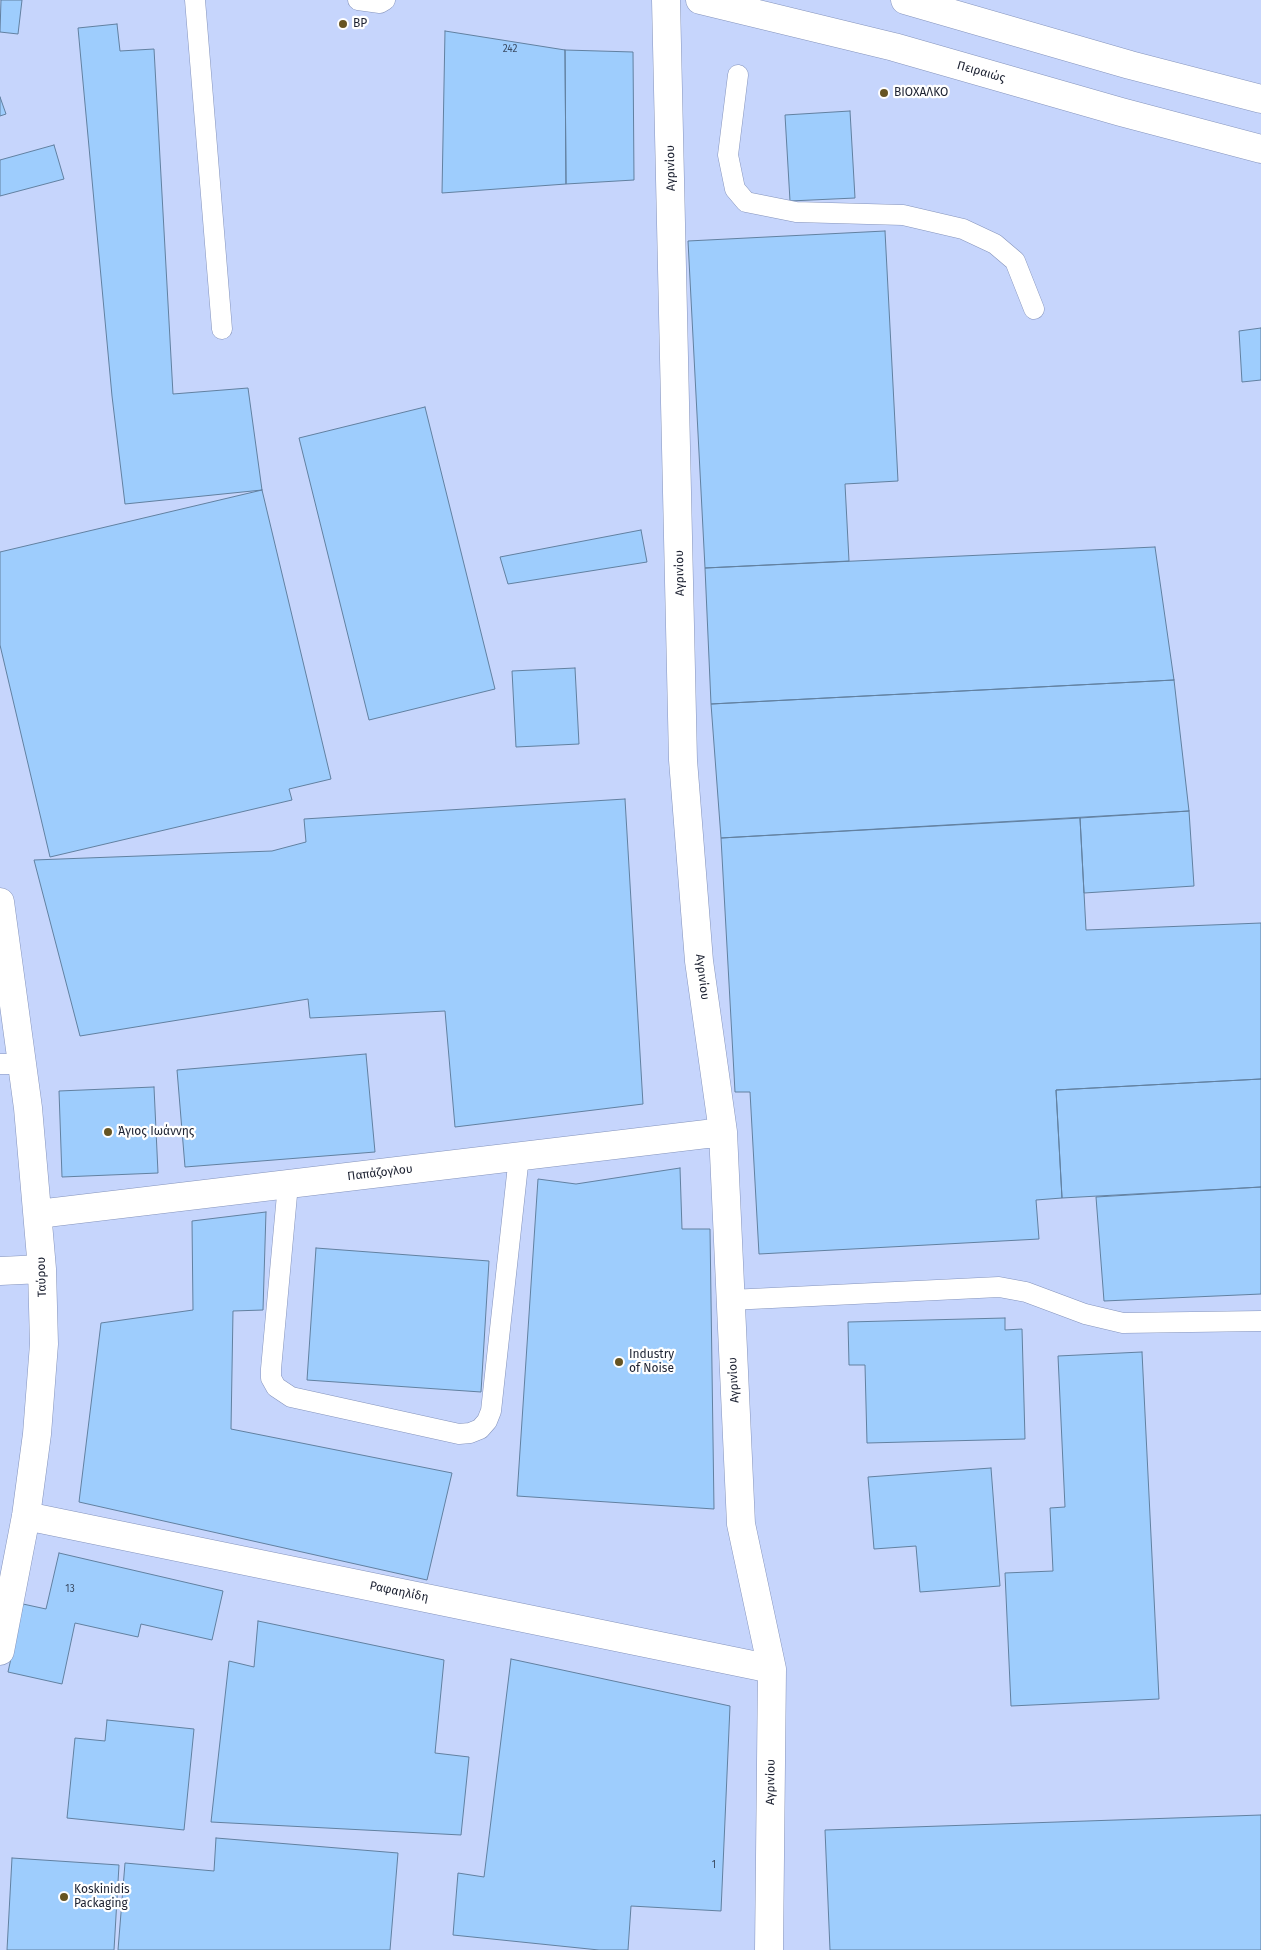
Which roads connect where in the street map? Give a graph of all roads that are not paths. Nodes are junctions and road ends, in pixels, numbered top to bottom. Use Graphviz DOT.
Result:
graph roads {
  1 [pos="195,0"];
  2 [pos="358,0"];
  3 [pos="385,0"];
  4 [pos="666,0"];
  5 [pos="700,0"];
  6 [pos="905,0"];
  7 [pos="738,75"];
  8 [pos="1261,99"];
  9 [pos="1261,149"];
  10 [pos="1034,309"];
  11 [pos="222,329"];
  12 [pos="0,902"];
  13 [pos="11,1064"];
  14 [pos="723,1132"];
  15 [pos="519,1156"];
  16 [pos="288,1184"];
  17 [pos="38,1214"];
  18 [pos="42,1269"];
  19 [pos="0,1271"];
  20 [pos="730,1300"];
  21 [pos="1261,1321"];
  22 [pos="26,1516"];
  23 [pos="0,1651"];
  24 [pos="772,1669"];
  25 [pos="769,1950"];
  1 -- 11 [label="lane"];
  2 -- 3 [label="lane"];
  4 -- 14 [label="street, Αγρινίου"];
  5 -- 9 [label="street, Πειραιώς"];
  6 -- 8 [label="street"];
  7 -- 10 [label="lane"];
  12 -- 13 [label="street, Ταύρου"];
  13 -- 17 [label="street, Ταύρου"];
  14 -- 15 [label="street, Παπάζογλου"];
  14 -- 20 [label="street, Αγρινίου"];
  15 -- 16 [label="street, Παπάζογλου"];
  15 -- 16 [label="lane"];
  16 -- 17 [label="street, Παπάζογλου"];
  17 -- 18 [label="street, Ταύρου"];
  18 -- 19 [label="street"];
  18 -- 22 [label="street, Ταύρου"];
  20 -- 21 [label="lane"];
  20 -- 24 [label="street, Αγρινίου"];
  22 -- 23 [label="street, Ταύρου"];
  22 -- 24 [label="street, Ραφαηλίδη"];
  24 -- 25 [label="street, Αγρινίου"];
}
